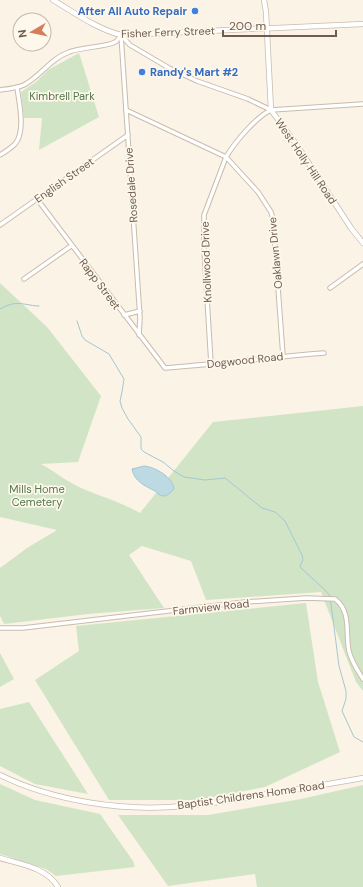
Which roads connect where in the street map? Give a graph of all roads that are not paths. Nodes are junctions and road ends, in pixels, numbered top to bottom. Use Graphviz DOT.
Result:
graph roads {
  1 [pos="53,0"];
  2 [pos="264,0"];
  3 [pos="363,24"];
  4 [pos="267,28"];
  5 [pos="121,35"];
  6 [pos="17,87"];
  7 [pos="0,90"];
  8 [pos="363,104"];
  9 [pos="126,110"];
  10 [pos="271,110"];
  11 [pos="128,135"];
  12 [pos="0,155"];
  13 [pos="226,157"];
  14 [pos="37,199"];
  15 [pos="0,225"];
  16 [pos="363,243"];
  17 [pos="71,246"];
  18 [pos="363,264"];
  19 [pos="24,279"];
  20 [pos="330,288"];
  21 [pos="140,311"];
  22 [pos="124,315"];
  23 [pos="139,335"];
  24 [pos="324,353"];
  25 [pos="282,356"];
  26 [pos="211,364"];
  27 [pos="165,368"];
  28 [pos="0,628"];
  29 [pos="363,680"];
  30 [pos="0,775"];
  31 [pos="363,778"];
  32 [pos="0,858"];
  33 [pos="58,887"];
  1 -- 5 [label="street, Fisher Ferry Street"];
  2 -- 4 [label="street, West Holly Hill Road"];
  3 -- 4 [label="street, Fisher Ferry Street"];
  4 -- 5 [label="street, Fisher Ferry Street"];
  4 -- 10 [label="street, West Holly Hill Road"];
  5 -- 6 [label="street"];
  5 -- 9 [label="street, Rosedale Drive"];
  5 -- 10 [label="street"];
  6 -- 7 [label="street"];
  6 -- 12 [label="street"];
  8 -- 10 [label="street"];
  9 -- 11 [label="street, Rosedale Drive"];
  9 -- 13 [label="street, Oaklawn Drive"];
  10 -- 13 [label="street, Knollwood Drive"];
  10 -- 16 [label="street, West Holly Hill Road"];
  11 -- 14 [label="street, English Street"];
  11 -- 21 [label="street, Rosedale Drive"];
  13 -- 25 [label="street, Oaklawn Drive"];
  13 -- 26 [label="street, Knollwood Drive"];
  14 -- 15 [label="street, English Street"];
  14 -- 17 [label="street, Rapp Street"];
  17 -- 19 [label="street"];
  17 -- 22 [label="street, Rapp Street"];
  18 -- 20 [label="street"];
  21 -- 22 [label="street"];
  21 -- 23 [label="street, Rosedale Drive"];
  22 -- 23 [label="street, Rapp Street"];
  23 -- 27 [label="street, Rapp Street"];
  24 -- 25 [label="street, Dogwood Road"];
  25 -- 26 [label="street, Dogwood Road"];
  26 -- 27 [label="street, Dogwood Road"];
  28 -- 29 [label="street, Farmview Road"];
  30 -- 31 [label="street, Baptist Childrens Home Road"];
  32 -- 33 [label="street"];
}
